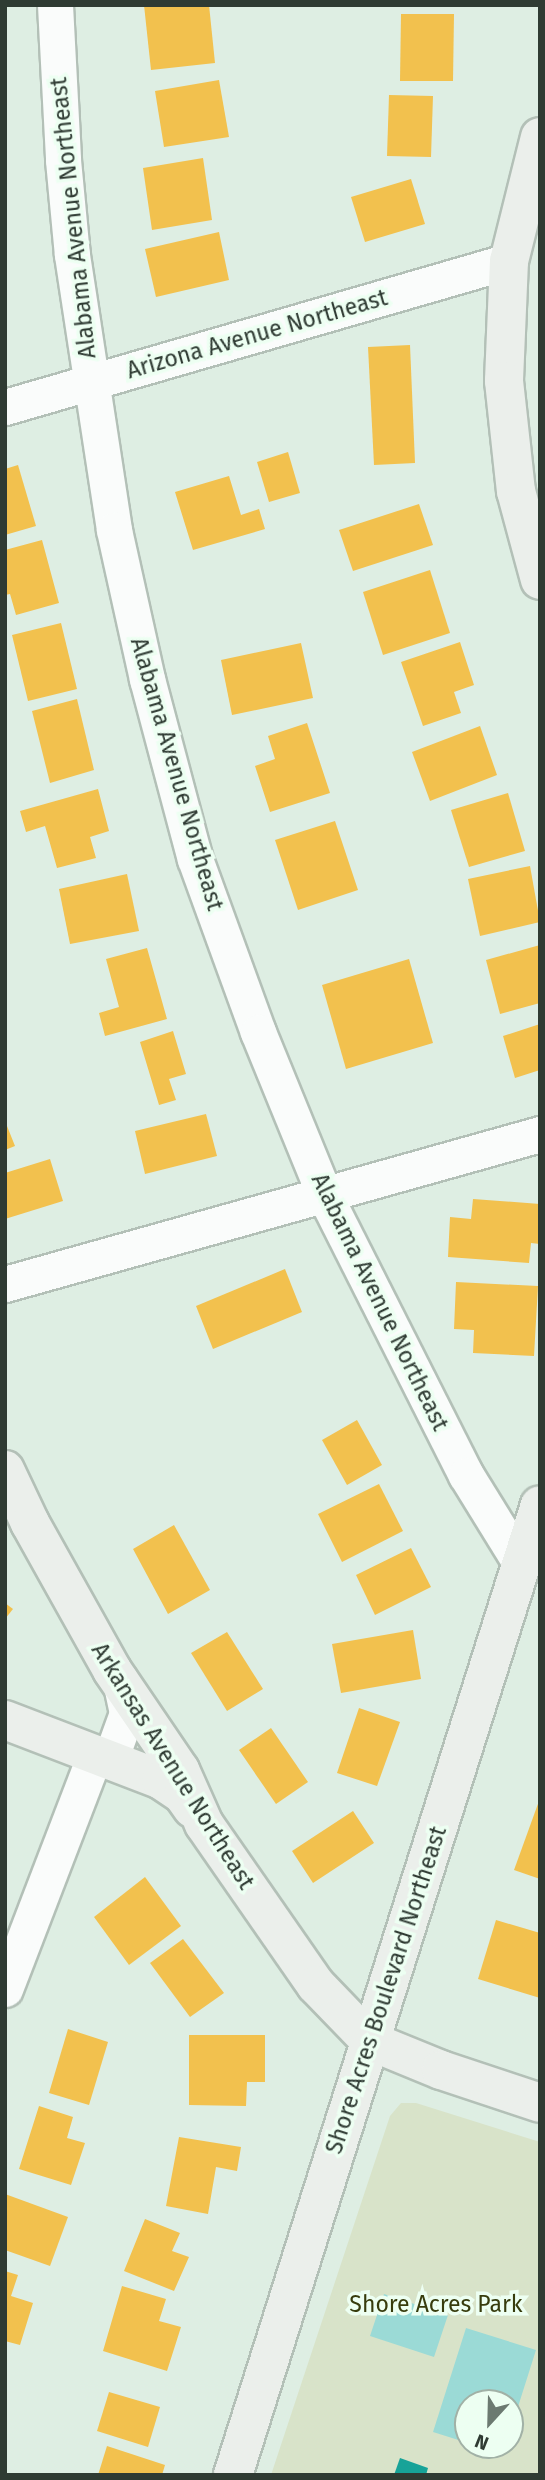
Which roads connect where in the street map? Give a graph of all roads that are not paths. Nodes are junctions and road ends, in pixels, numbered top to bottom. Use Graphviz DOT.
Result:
graph roads {
  1 [pos="55,5"];
  2 [pos="540,137"];
  3 [pos="509,261"];
  4 [pos="90,382"];
  5 [pos="5,407"];
  6 [pos="540,580"];
  7 [pos="540,1134"];
  8 [pos="324,1194"];
  9 [pos="5,1284"];
  10 [pos="5,1470"];
  11 [pos="540,1505"];
  12 [pos="521,1563"];
  13 [pos="120,1680"];
  14 [pos="5,1720"];
  15 [pos="103,1758"];
  16 [pos="204,1824"];
  17 [pos="5,1989"];
  18 [pos="370,2041"];
  19 [pos="540,2103"];
  20 [pos="233,2475"];
  1 -- 4 [label="street, Alabama Avenue Northeast"];
  2 -- 3 [label="street"];
  3 -- 4 [label="street, Arizona Avenue Northeast"];
  3 -- 6 [label="street"];
  4 -- 5 [label="street, Arizona Avenue Northeast"];
  4 -- 8 [label="street, Alabama Avenue Northeast"];
  7 -- 8 [label="street"];
  8 -- 9 [label="street"];
  8 -- 12 [label="street, Alabama Avenue Northeast"];
  10 -- 13 [label="street, Arkansas Avenue Northeast"];
  11 -- 12 [label="street, Shore Acres Boulevard Northeast"];
  12 -- 18 [label="street, Shore Acres Boulevard Northeast"];
  13 -- 15 [label="street"];
  13 -- 16 [label="street, Arkansas Avenue Northeast"];
  14 -- 15 [label="street"];
  15 -- 16 [label="street"];
  15 -- 17 [label="street"];
  16 -- 18 [label="street, Arkansas Avenue Northeast"];
  18 -- 19 [label="street"];
  18 -- 20 [label="street, Shore Acres Boulevard Northeast"];
}
